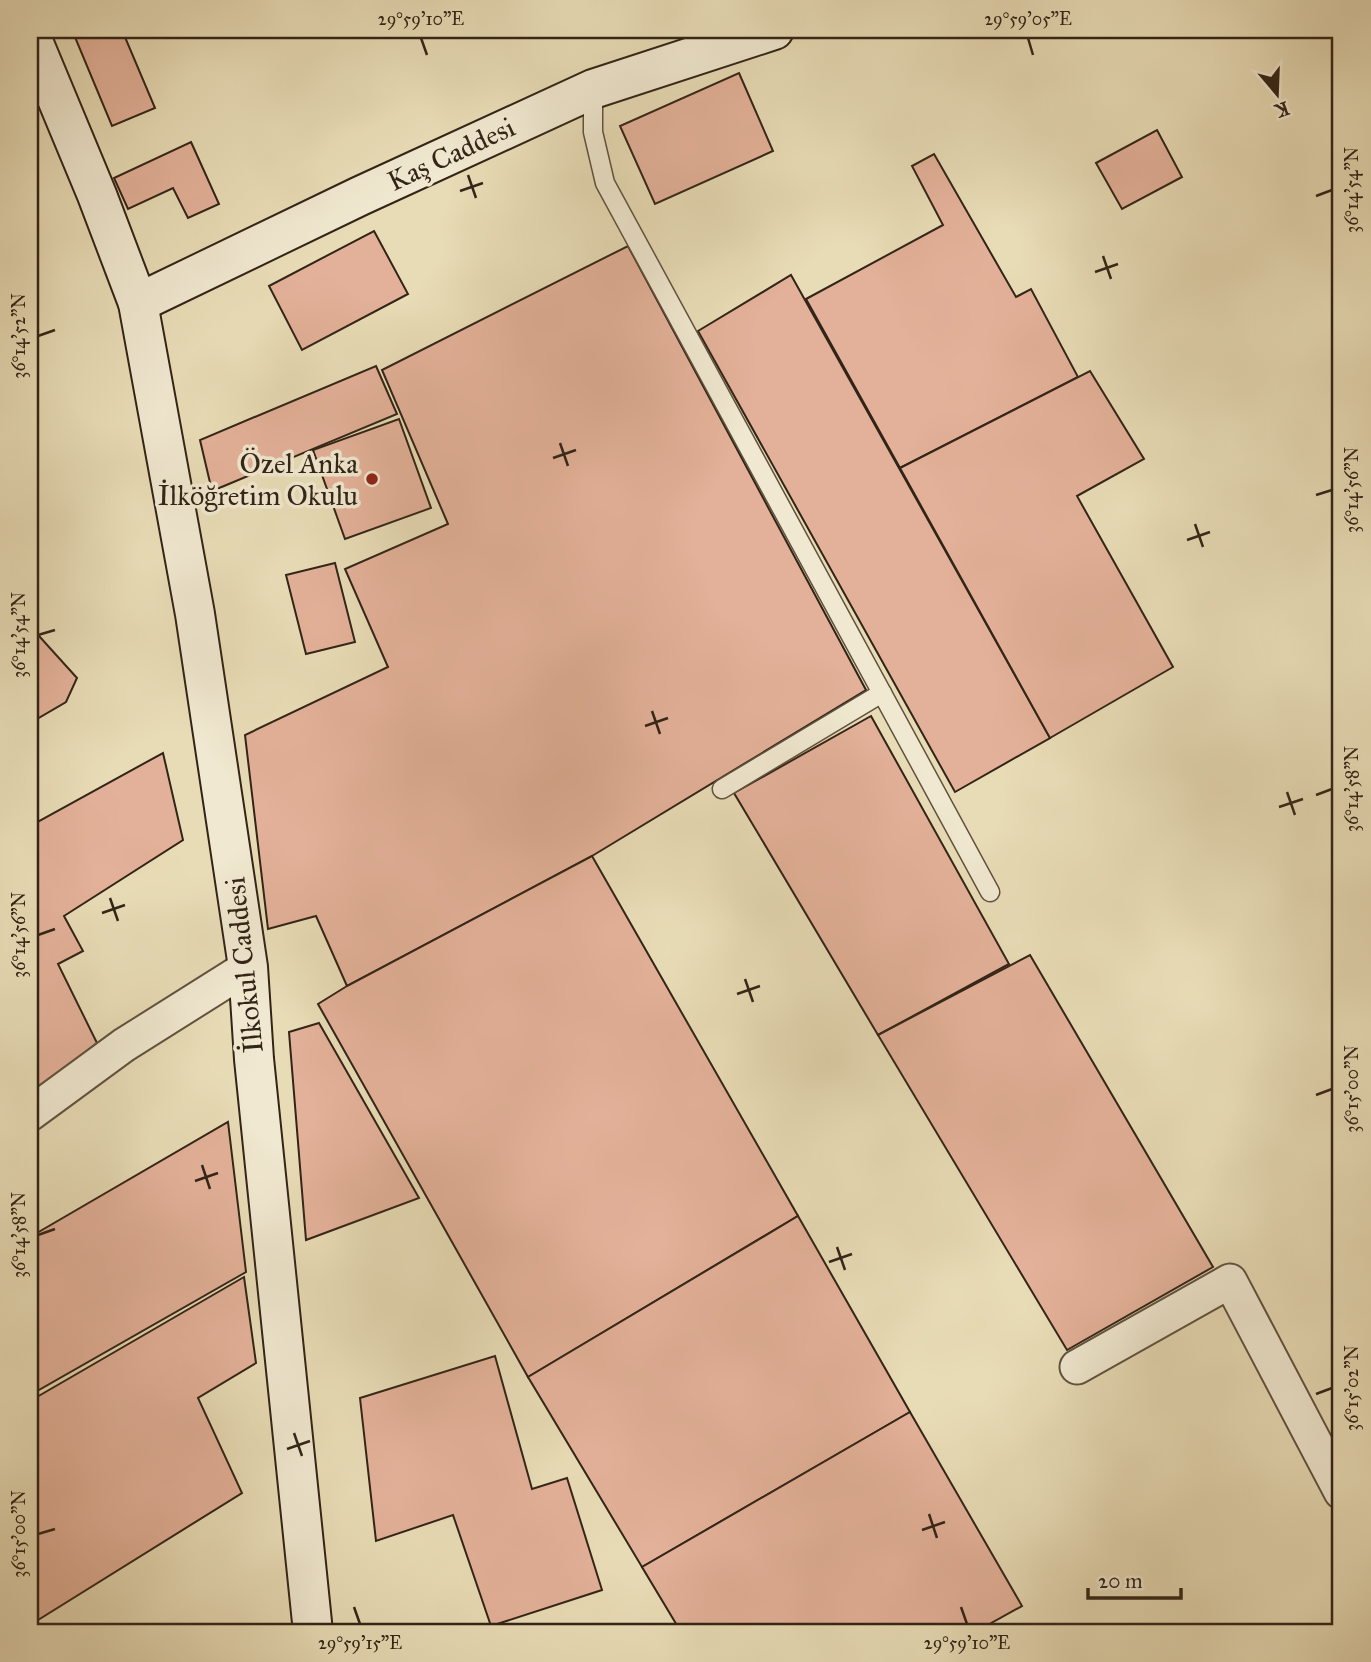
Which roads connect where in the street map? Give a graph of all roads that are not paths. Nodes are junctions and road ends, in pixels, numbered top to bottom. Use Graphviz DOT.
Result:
graph roads {
  1 [pos="774,30"];
  2 [pos="30,34"];
  3 [pos="593,89"];
  4 [pos="138,303"];
  5 [pos="882,693"];
  6 [pos="722,789"];
  7 [pos="990,892"];
  8 [pos="248,967"];
  9 [pos="30,1114"];
  10 [pos="1077,1367"];
  11 [pos="1341,1492"];
  12 [pos="313,1632"];
  1 -- 3 [label="street, Kaş Caddesi"];
  2 -- 4 [label="street, İlkokul Caddesi"];
  3 -- 4 [label="street, Kaş Caddesi"];
  3 -- 5 [label="lane"];
  4 -- 8 [label="street, İlkokul Caddesi"];
  5 -- 6 [label="lane"];
  5 -- 7 [label="lane"];
  8 -- 9 [label="street"];
  8 -- 12 [label="street, İlkokul Caddesi"];
  10 -- 11 [label="street"];
}
